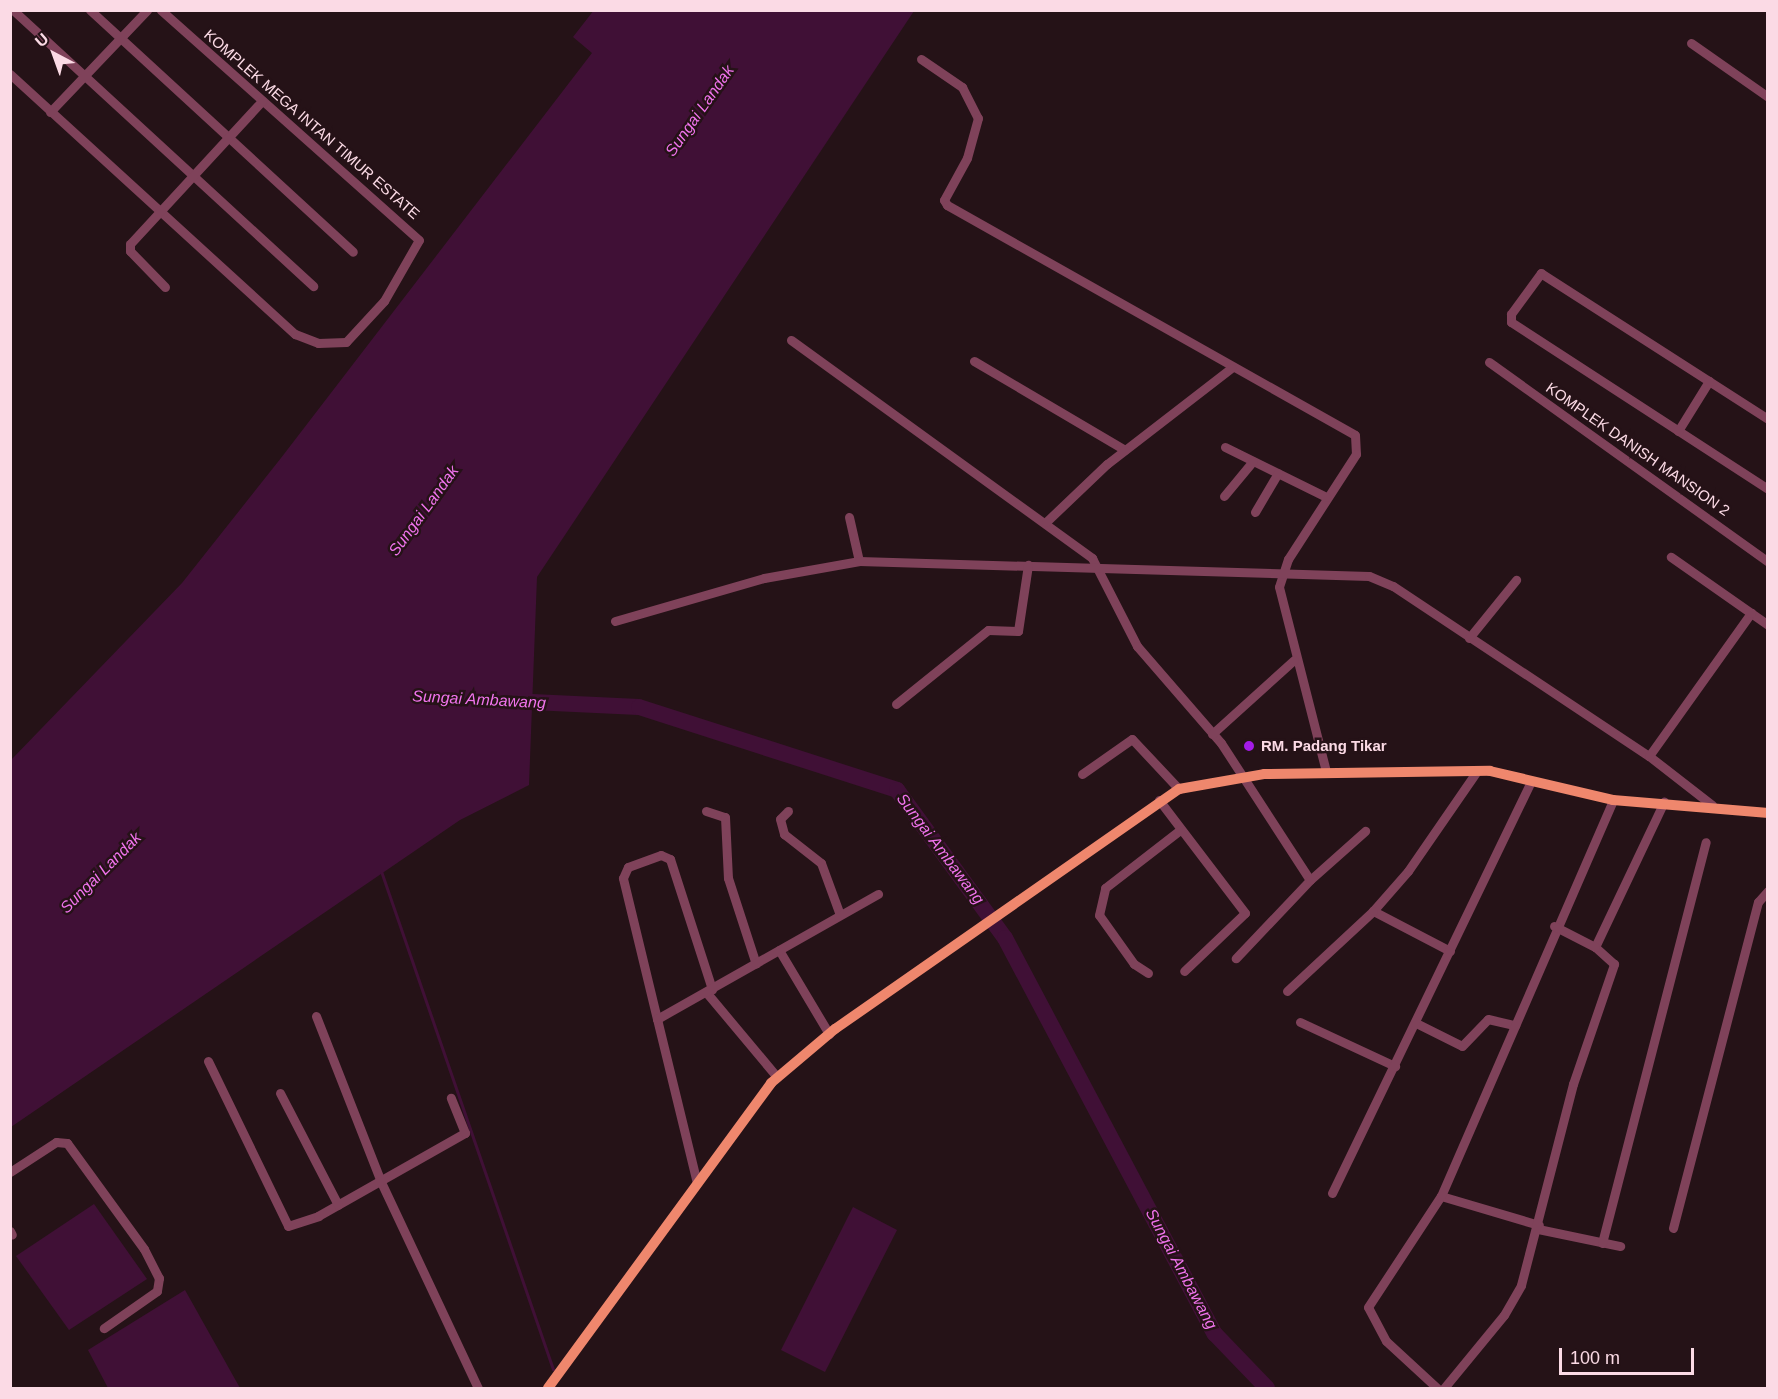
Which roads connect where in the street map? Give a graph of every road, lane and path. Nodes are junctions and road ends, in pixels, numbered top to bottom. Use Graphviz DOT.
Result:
graph roads {
  1 [pos="12,10"];
  2 [pos="90,10"];
  3 [pos="147,10"];
  4 [pos="161,10"];
  5 [pos="120,39"];
  6 [pos="1691,43"];
  7 [pos="921,59"];
  8 [pos="10,74"];
  9 [pos="83,77"];
  10 [pos="1767,97"];
  11 [pos="262,101"];
  12 [pos="50,112"];
  13 [pos="228,139"];
  14 [pos="192,178"];
  15 [pos="160,212"];
  16 [pos="353,252"];
  17 [pos="313,286"];
  18 [pos="165,287"];
  19 [pos="791,340"];
  20 [pos="974,361"];
  21 [pos="1489,362"];
  22 [pos="1232,368"];
  23 [pos="1709,381"];
  24 [pos="1767,419"];
  25 [pos="1678,431"];
  26 [pos="1225,447"];
  27 [pos="1125,450"];
  28 [pos="1253,461"];
  29 [pos="1278,473"];
  30 [pos="1767,489"];
  31 [pos="1224,496"];
  32 [pos="1326,496"];
  33 [pos="1255,512"];
  34 [pos="849,517"];
  35 [pos="1046,522"];
  36 [pos="1671,557"];
  37 [pos="859,561"];
  38 [pos="1767,562"];
  39 [pos="1028,565"];
  40 [pos="1098,568"];
  41 [pos="1282,571"];
  42 [pos="1516,580"];
  43 [pos="1751,614"];
  44 [pos="615,621"];
  45 [pos="1767,625"];
  46 [pos="1469,638"];
  47 [pos="1294,660"];
  48 [pos="896,704"];
  49 [pos="1212,734"];
  50 [pos="1649,756"];
  51 [pos="1326,771"];
  52 [pos="1477,771"];
  53 [pos="1082,774"];
  54 [pos="1241,776"];
  55 [pos="1531,781"];
  56 [pos="1179,789"];
  57 [pos="1159,800"];
  58 [pos="1613,801"];
  59 [pos="1664,802"];
  60 [pos="1712,805"];
  61 [pos="706,811"];
  62 [pos="788,811"];
  63 [pos="1767,813"];
  64 [pos="1180,830"];
  65 [pos="1365,831"];
  66 [pos="1706,842"];
  67 [pos="1310,880"];
  68 [pos="1767,891"];
  69 [pos="878,894"];
  70 [pos="1373,911"];
  71 [pos="840,915"];
  72 [pos="1554,926"];
  73 [pos="1595,947"];
  74 [pos="779,950"];
  75 [pos="1450,951"];
  76 [pos="1236,958"];
  77 [pos="756,964"];
  78 [pos="1185,971"];
  79 [pos="1148,972"];
  80 [pos="709,990"];
  81 [pos="1287,991"];
  82 [pos="316,1016"];
  83 [pos="657,1019"];
  84 [pos="1300,1022"];
  85 [pos="1416,1023"];
  86 [pos="1515,1025"];
  87 [pos="829,1034"];
  88 [pos="208,1060"];
  89 [pos="1395,1066"];
  90 [pos="777,1077"];
  91 [pos="280,1094"];
  92 [pos="451,1098"];
  93 [pos="10,1172"];
  94 [pos="381,1182"];
  95 [pos="697,1183"];
  96 [pos="1332,1193"];
  97 [pos="1441,1196"];
  98 [pos="338,1204"];
  99 [pos="1538,1227"];
  100 [pos="1673,1228"];
  101 [pos="1602,1243"];
  102 [pos="1620,1246"];
  103 [pos="104,1328"];
  104 [pos="478,1389"];
  105 [pos="548,1389"];
  106 [pos="1437,1389"];
  107 [pos="1444,1389"];
  1 -- 9 [label="street"];
  2 -- 5 [label="street"];
  3 -- 5 [label="street"];
  4 -- 11 [label="street, KOMPLEK MEGA INTAN TIMUR ESTATE"];
  5 -- 9 [label="street"];
  5 -- 13 [label="street"];
  6 -- 10 [label="street"];
  7 -- 22 [label="street"];
  8 -- 12 [label="street"];
  9 -- 12 [label="street"];
  9 -- 14 [label="street"];
  11 -- 13 [label="street"];
  11 -- 15 [label="street, KOMPLEK MEGA INTAN TIMUR ESTATE"];
  12 -- 15 [label="street"];
  13 -- 14 [label="street"];
  13 -- 16 [label="street"];
  14 -- 15 [label="street"];
  14 -- 17 [label="street"];
  15 -- 18 [label="street"];
  19 -- 35 [label="street"];
  20 -- 27 [label="street"];
  21 -- 38 [label="street, KOMPLEK DANISH MANSION 2"];
  22 -- 27 [label="street"];
  22 -- 32 [label="street"];
  23 -- 24 [label="street"];
  23 -- 25 [label="street"];
  23 -- 25 [label="street"];
  25 -- 30 [label="street"];
  26 -- 28 [label="street"];
  27 -- 35 [label="street"];
  28 -- 29 [label="street"];
  28 -- 31 [label="street"];
  29 -- 32 [label="street"];
  29 -- 33 [label="street"];
  32 -- 41 [label="street"];
  34 -- 37 [label="street"];
  35 -- 40 [label="street"];
  36 -- 43 [label="street"];
  37 -- 39 [label="street"];
  37 -- 44 [label="street"];
  39 -- 40 [label="street"];
  39 -- 48 [label="street"];
  40 -- 41 [label="street"];
  40 -- 49 [label="street"];
  41 -- 46 [label="street"];
  41 -- 47 [label="street"];
  42 -- 46 [label="street"];
  43 -- 45 [label="street"];
  43 -- 50 [label="street"];
  46 -- 50 [label="street"];
  47 -- 49 [label="street"];
  47 -- 51 [label="street"];
  49 -- 54 [label="street"];
  50 -- 60 [label="street"];
  51 -- 52 [label="main road"];
  51 -- 54 [label="main road"];
  52 -- 55 [label="main road"];
  52 -- 70 [label="street"];
  53 -- 56 [label="street"];
  54 -- 56 [label="main road"];
  54 -- 67 [label="street"];
  55 -- 58 [label="main road"];
  55 -- 75 [label="street"];
  56 -- 57 [label="main road"];
  57 -- 64 [label="street"];
  57 -- 87 [label="main road"];
  58 -- 59 [label="main road"];
  58 -- 72 [label="street"];
  59 -- 60 [label="main road"];
  59 -- 73 [label="street"];
  60 -- 63 [label="main road"];
  61 -- 77 [label="street"];
  62 -- 71 [label="street"];
  64 -- 78 [label="street"];
  64 -- 79 [label="street"];
  65 -- 67 [label="street"];
  66 -- 101 [label="street"];
  67 -- 76 [label="street"];
  68 -- 100 [label="street"];
  69 -- 71 [label="street"];
  70 -- 75 [label="street"];
  70 -- 81 [label="street"];
  71 -- 74 [label="street"];
  72 -- 73 [label="street"];
  72 -- 86 [label="street"];
  73 -- 99 [label="street"];
  74 -- 77 [label="street"];
  74 -- 87 [label="street"];
  75 -- 85 [label="street"];
  77 -- 80 [label="street"];
  80 -- 83 [label="street"];
  80 -- 83 [label="street"];
  80 -- 90 [label="street"];
  82 -- 94 [label="street"];
  83 -- 95 [label="street"];
  84 -- 89 [label="street"];
  85 -- 86 [label="street"];
  85 -- 89 [label="street"];
  86 -- 97 [label="street"];
  87 -- 90 [label="main road"];
  88 -- 98 [label="street"];
  89 -- 96 [label="street"];
  90 -- 95 [label="main road"];
  91 -- 98 [label="street"];
  92 -- 94 [label="street"];
  93 -- 103 [label="street"];
  94 -- 98 [label="street"];
  94 -- 104 [label="street"];
  95 -- 105 [label="main road"];
  97 -- 99 [label="street"];
  97 -- 106 [label="street"];
  99 -- 101 [label="street"];
  99 -- 107 [label="street"];
  101 -- 102 [label="street"];
}
